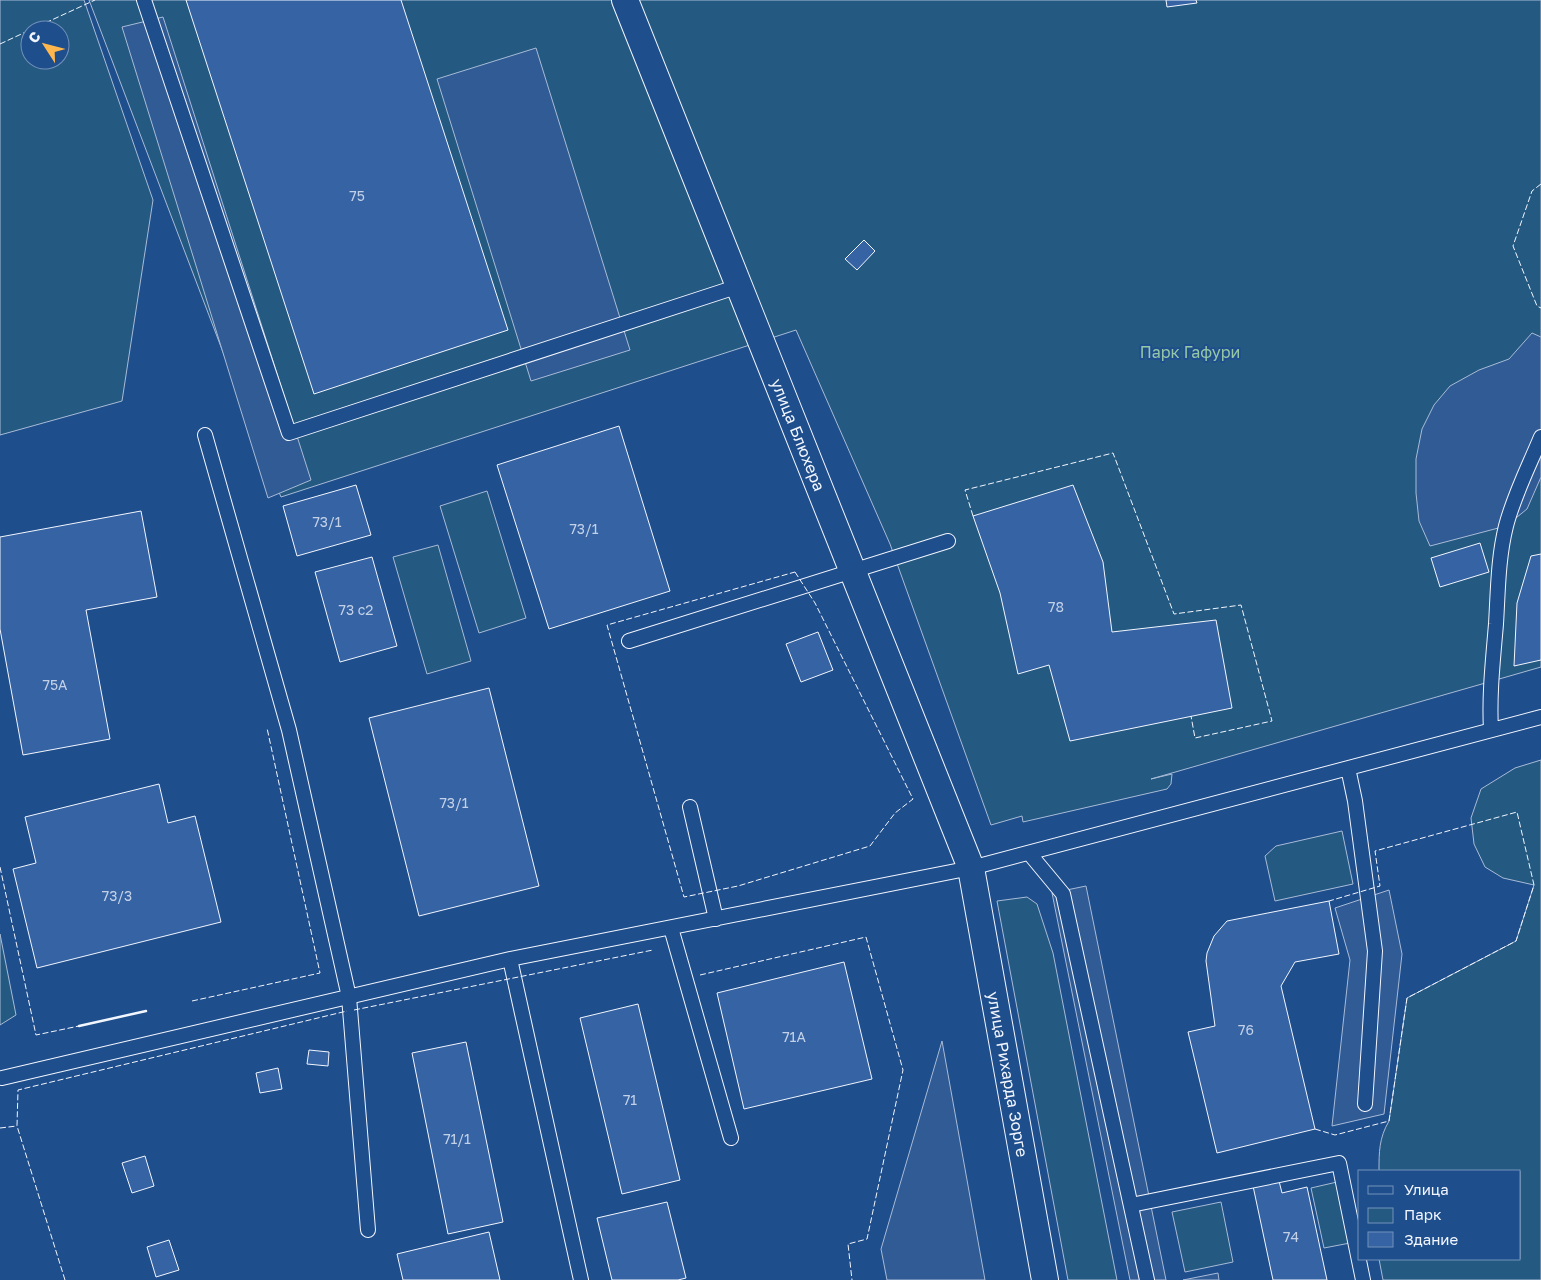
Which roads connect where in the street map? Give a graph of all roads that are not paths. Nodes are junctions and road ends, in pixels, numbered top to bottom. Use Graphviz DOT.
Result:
graph roads {
  1 [pos="144,0"];
  2 [pos="625,0"];
  3 [pos="739,286"];
  4 [pos="205,435"];
  5 [pos="1541,437"];
  6 [pos="948,541"];
  7 [pos="853,571"];
  8 [pos="629,641"];
  9 [pos="1541,717"];
  10 [pos="1491,730"];
  11 [pos="1348,768"];
  12 [pos="690,807"];
  13 [pos="1029,853"];
  14 [pos="971,868"];
  15 [pos="716,918"];
  16 [pos="670,928"];
  17 [pos="510,959"];
  18 [pos="349,997"];
  19 [pos="2,1078"];
  20 [pos="1365,1104"];
  21 [pos="731,1138"];
  22 [pos="1131,1205"];
  23 [pos="368,1230"];
  24 [pos="1358,1256"];
  25 [pos="1359,1260"];
  26 [pos="580,1280"];
  27 [pos="1045,1280"];
  28 [pos="1148,1280"];
  29 [pos="1363,1280"];
  1 -- 3 [label="lane"];
  2 -- 3 [label="street, улица Блюхера"];
  3 -- 7 [label="street, улица Блюхера"];
  4 -- 18 [label="lane"];
  5 -- 10 [label="lane"];
  6 -- 7 [label="lane"];
  7 -- 8 [label="lane"];
  7 -- 14 [label="street, улица Блюхера"];
  9 -- 10 [label="lane"];
  10 -- 11 [label="lane"];
  11 -- 13 [label="lane"];
  11 -- 20 [label="lane"];
  12 -- 15 [label="lane"];
  13 -- 14 [label="lane"];
  13 -- 22 [label="lane"];
  14 -- 15 [label="lane"];
  14 -- 27 [label="street, улица Рихарда Зорге"];
  15 -- 16 [label="lane"];
  16 -- 17 [label="lane"];
  16 -- 21 [label="lane"];
  17 -- 18 [label="lane"];
  17 -- 26 [label="lane"];
  18 -- 19 [label="lane"];
  18 -- 23 [label="lane"];
  22 -- 24 [label="lane"];
  22 -- 28 [label="lane"];
  25 -- 29 [label="lane"];
}
